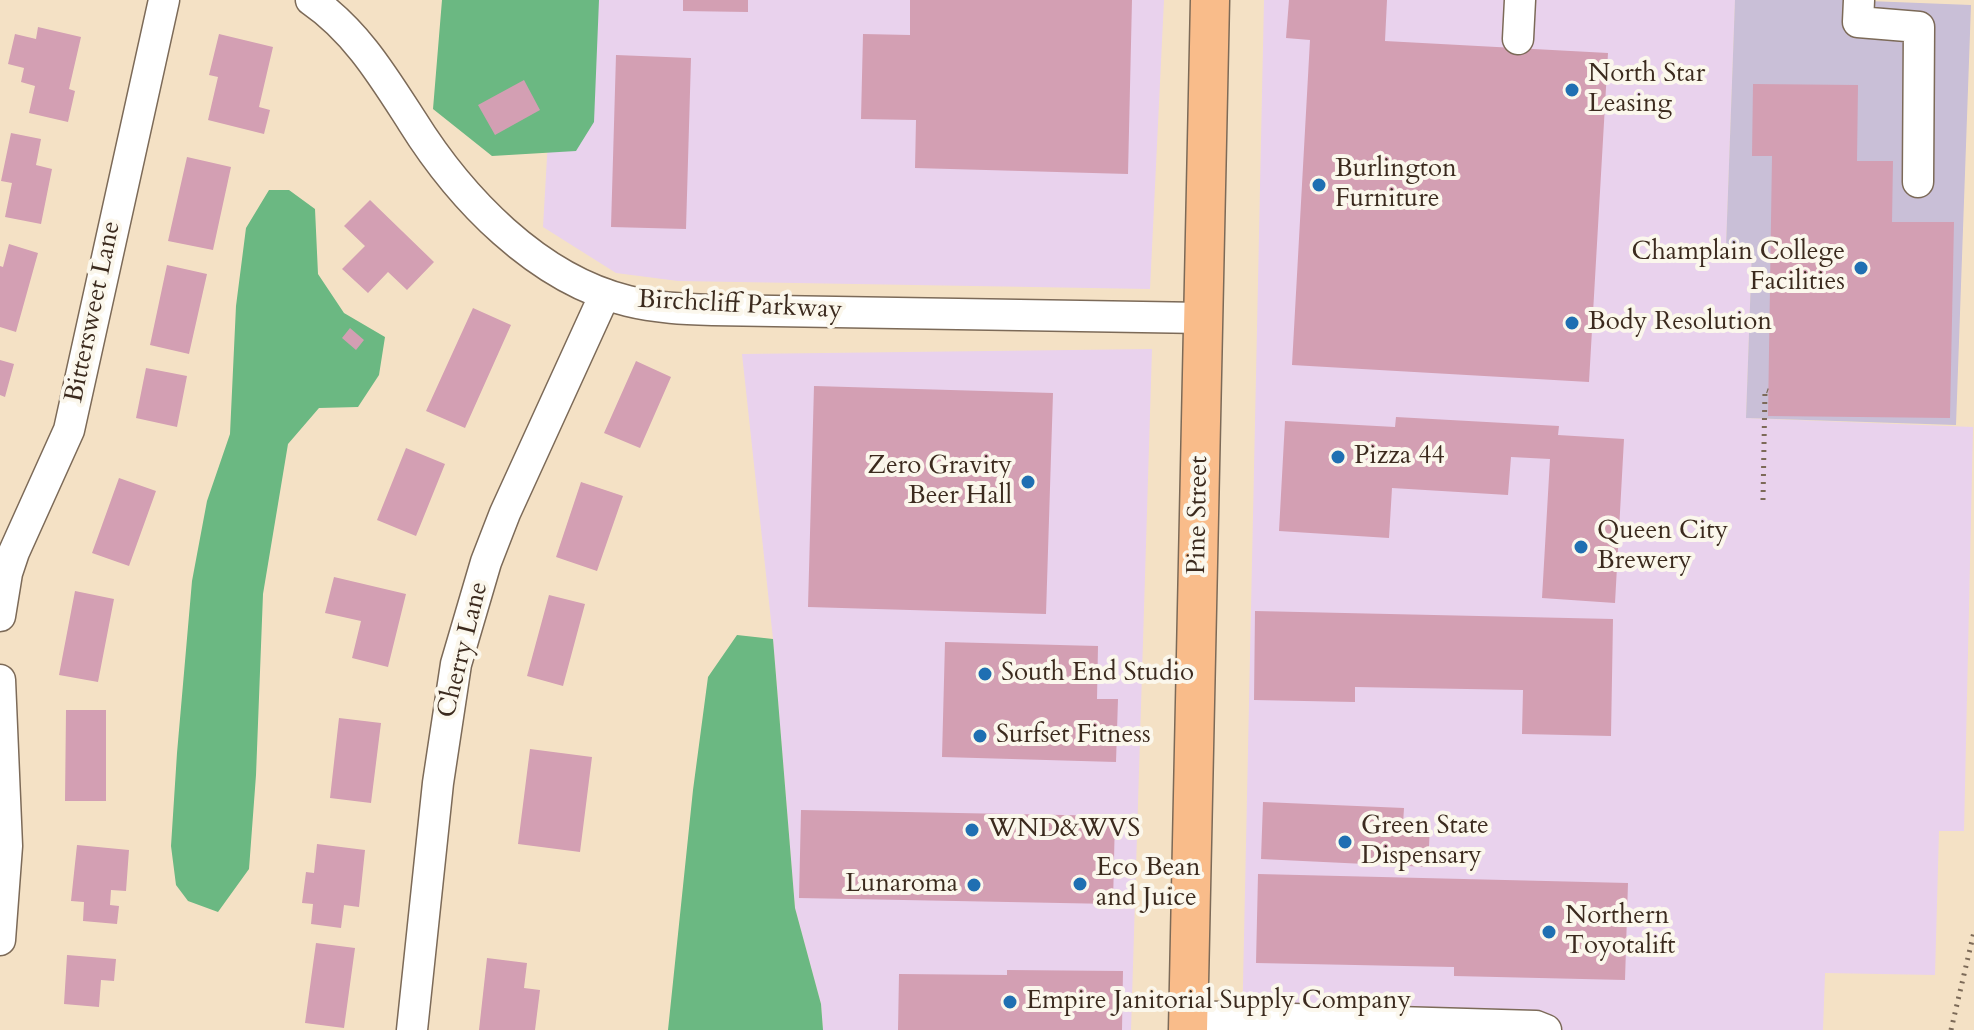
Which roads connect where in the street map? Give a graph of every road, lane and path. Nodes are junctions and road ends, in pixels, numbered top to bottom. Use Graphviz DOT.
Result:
graph roads {
  1 [pos="164,0"];
  2 [pos="311,0"];
  3 [pos="1210,0"];
  4 [pos="1520,0"];
  5 [pos="1859,0"];
  6 [pos="1518,39"];
  7 [pos="1918,182"];
  8 [pos="605,294"];
  9 [pos="1203,318"];
  10 [pos="1768,391"];
  11 [pos="1763,500"];
  12 [pos="0,616"];
  13 [pos="0,680"];
  14 [pos="1974,932"];
  15 [pos="0,940"];
  16 [pos="1188,1023"];
  17 [pos="412,1030"];
  18 [pos="1546,1030"];
  19 [pos="1951,1030"];
  1 -- 12 [label="street, Bittersweet Lane"];
  2 -- 8 [label="street, Birchcliff Parkway"];
  3 -- 9 [label="main road, Pine Street"];
  4 -- 6 [label="street"];
  5 -- 7 [label="street"];
  8 -- 9 [label="street, Birchcliff Parkway"];
  8 -- 17 [label="street, Cherry Lane"];
  9 -- 16 [label="main road, Pine Street"];
  10 -- 11 [label="path"];
  13 -- 15 [label="street"];
  14 -- 19 [label="path"];
  16 -- 18 [label="street"];
}
